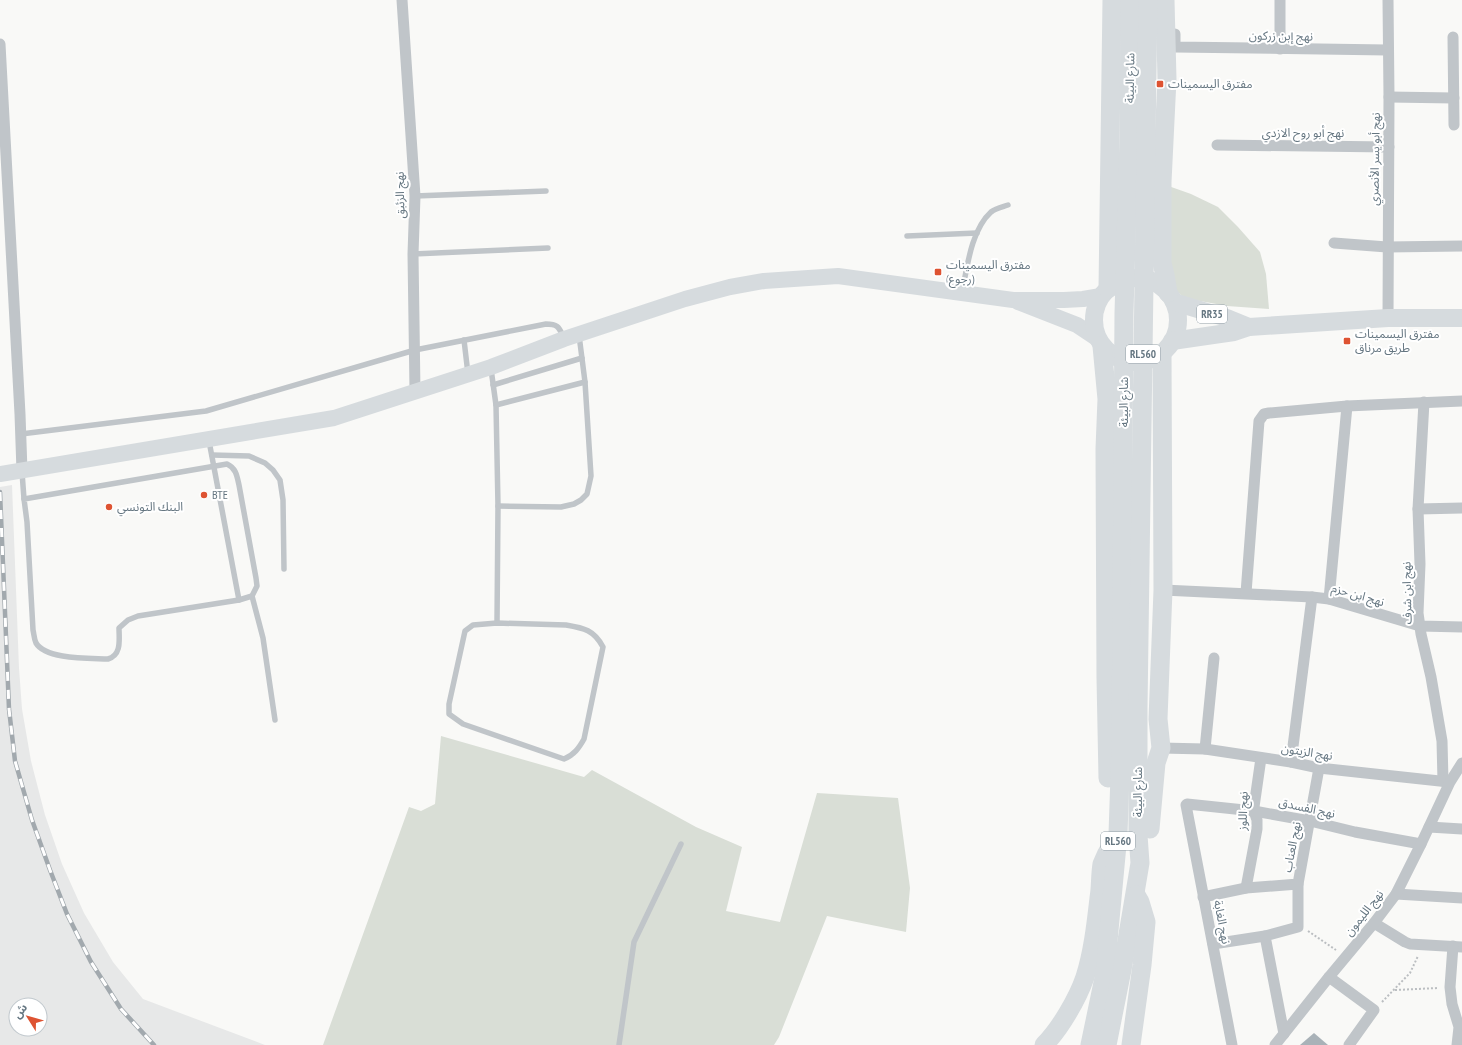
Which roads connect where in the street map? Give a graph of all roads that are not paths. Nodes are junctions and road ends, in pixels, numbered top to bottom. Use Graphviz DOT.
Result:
graph roads {
  1 [pos="402,0"];
  2 [pos="1112,0"];
  3 [pos="1130,0"];
  4 [pos="1148,0"];
  5 [pos="1165,0"];
  6 [pos="1174,0"];
  7 [pos="1280,0"];
  8 [pos="1388,0"];
  9 [pos="1454,38"];
  10 [pos="0,44"];
  11 [pos="1280,49"];
  12 [pos="1387,50"];
  13 [pos="1389,97"];
  14 [pos="1454,98"];
  15 [pos="1454,125"];
  16 [pos="1216,145"];
  17 [pos="1389,147"];
  18 [pos="546,191"];
  19 [pos="415,196"];
  20 [pos="1008,205"];
  21 [pos="977,233"];
  22 [pos="906,236"];
  23 [pos="1334,243"];
  24 [pos="1462,246"];
  25 [pos="1387,247"];
  26 [pos="548,248"];
  27 [pos="413,254"];
  28 [pos="1105,292"];
  29 [pos="962,293"];
  30 [pos="1171,297"];
  31 [pos="1013,300"];
  32 [pos="1388,318"];
  33 [pos="1462,318"];
  34 [pos="1249,327"];
  35 [pos="571,337"];
  36 [pos="464,340"];
  37 [pos="1100,342"];
  38 [pos="1167,347"];
  39 [pos="415,350"];
  40 [pos="582,358"];
  41 [pos="491,367"];
  42 [pos="468,374"];
  43 [pos="585,382"];
  44 [pos="493,385"];
  45 [pos="415,391"];
  46 [pos="1462,401"];
  47 [pos="1424,402"];
  48 [pos="496,405"];
  49 [pos="1347,406"];
  50 [pos="21,434"];
  51 [pos="209,439"];
  52 [pos="212,455"];
  53 [pos="214,465"];
  54 [pos="22,471"];
  55 [pos="0,474"];
  56 [pos="24,499"];
  57 [pos="498,506"];
  58 [pos="1462,508"];
  59 [pos="1418,509"];
  60 [pos="284,569"];
  61 [pos="1163,590"];
  62 [pos="1246,593"];
  63 [pos="252,596"];
  64 [pos="1312,597"];
  65 [pos="1329,599"];
  66 [pos="240,600"];
  67 [pos="497,624"];
  68 [pos="1420,626"];
  69 [pos="1462,627"];
  70 [pos="1214,658"];
  71 [pos="1130,708"];
  72 [pos="275,720"];
  73 [pos="1161,748"];
  74 [pos="1205,749"];
  75 [pos="1261,758"];
  76 [pos="1291,762"];
  77 [pos="1462,763"];
  78 [pos="1319,768"];
  79 [pos="1452,778"];
  80 [pos="1186,804"];
  81 [pos="1254,811"];
  82 [pos="1310,821"];
  83 [pos="1118,827"];
  84 [pos="1429,827"];
  85 [pos="1462,829"];
  86 [pos="681,844"];
  87 [pos="1421,844"];
  88 [pos="1140,863"];
  89 [pos="1298,884"];
  90 [pos="1246,888"];
  91 [pos="1135,894"];
  92 [pos="1396,894"];
  93 [pos="1204,898"];
  94 [pos="1462,898"];
  95 [pos="1374,923"];
  96 [pos="1265,936"];
  97 [pos="1213,944"];
  98 [pos="1458,946"];
  99 [pos="1114,972"];
  100 [pos="1329,977"];
  101 [pos="1284,1034"];
  102 [pos="619,1045"];
  103 [pos="1044,1045"];
  104 [pos="1090,1045"];
  105 [pos="1107,1045"];
  106 [pos="1131,1045"];
  107 [pos="1232,1045"];
  108 [pos="1275,1045"];
  109 [pos="1349,1045"];
  110 [pos="1457,1045"];
  1 -- 19 [label="street, نهج الزئبق"];
  2 -- 28 [label="highway"];
  3 -- 71 [label="highway, شارع البيئة / RL560"];
  4 -- 71 [label="highway, RL560"];
  5 -- 30 [label="highway"];
  6 -- 11 [label="street, نهج إبن زركون"];
  7 -- 11 [label="street"];
  8 -- 12 [label="street, نهج أبو يسر الأنصري"];
  9 -- 14 [label="street"];
  10 -- 50 [label="street"];
  11 -- 12 [label="street, نهج إبن زركون"];
  12 -- 13 [label="street, نهج أبو يسر الأنصري"];
  13 -- 14 [label="street"];
  13 -- 17 [label="street, نهج أبو يسر الأنصري"];
  14 -- 15 [label="street"];
  16 -- 17 [label="street, نهج أبو روح الازدي"];
  17 -- 25 [label="street, نهج أبو يسر الأنصري"];
  18 -- 19 [label="lane"];
  19 -- 27 [label="street, نهج الزئبق"];
  20 -- 21 [label="lane"];
  21 -- 22 [label="lane"];
  21 -- 29 [label="lane"];
  23 -- 25 [label="street"];
  24 -- 25 [label="street"];
  25 -- 32 [label="street, نهج أبو يسر الأنصري"];
  26 -- 27 [label="lane"];
  27 -- 39 [label="street, نهج الزئبق"];
  28 -- 30 [label="main road"];
  28 -- 31 [label="main road"];
  28 -- 37 [label="main road"];
  29 -- 31 [label="main road"];
  29 -- 35 [label="main road"];
  30 -- 34 [label="main road, RR35"];
  30 -- 38 [label="main road"];
  31 -- 37 [label="main road"];
  32 -- 33 [label="main road, RR35"];
  32 -- 34 [label="main road, RR35"];
  34 -- 38 [label="main road, RR35"];
  35 -- 36 [label="lane"];
  35 -- 40 [label="lane"];
  35 -- 41 [label="main road"];
  36 -- 39 [label="lane"];
  36 -- 42 [label="lane"];
  37 -- 38 [label="main road"];
  37 -- 83 [label="highway"];
  38 -- 61 [label="highway"];
  39 -- 45 [label="street, نهج الزئبق"];
  39 -- 50 [label="lane"];
  40 -- 43 [label="lane"];
  40 -- 44 [label="lane"];
  41 -- 42 [label="main road"];
  41 -- 44 [label="lane"];
  42 -- 45 [label="main road"];
  43 -- 48 [label="lane"];
  43 -- 57 [label="lane"];
  44 -- 48 [label="lane"];
  45 -- 51 [label="main road"];
  46 -- 47 [label="street"];
  47 -- 49 [label="street"];
  47 -- 59 [label="street, نهج ابن شرف"];
  48 -- 57 [label="lane"];
  49 -- 62 [label="street"];
  49 -- 65 [label="street"];
  50 -- 54 [label="street"];
  51 -- 52 [label="lane"];
  51 -- 54 [label="main road"];
  52 -- 53 [label="lane"];
  52 -- 60 [label="lane"];
  53 -- 56 [label="lane"];
  53 -- 63 [label="lane"];
  53 -- 66 [label="lane"];
  54 -- 55 [label="main road"];
  54 -- 56 [label="lane"];
  56 -- 66 [label="lane"];
  57 -- 67 [label="lane"];
  58 -- 59 [label="street"];
  59 -- 68 [label="street, نهج ابن شرف"];
  61 -- 62 [label="street, نهج ابن حزم"];
  61 -- 73 [label="highway"];
  62 -- 64 [label="street, نهج ابن حزم"];
  63 -- 66 [label="lane"];
  63 -- 72 [label="lane"];
  64 -- 65 [label="street, نهج ابن حزم"];
  64 -- 76 [label="street"];
  65 -- 68 [label="street, نهج ابن حزم"];
  67 -- 67 [label="lane"];
  68 -- 69 [label="street, نهج ابن حزم"];
  68 -- 79 [label="street, نهج ابن شرف"];
  70 -- 74 [label="street"];
  71 -- 83 [label="highway, RL560"];
  71 -- 88 [label="highway, شارع البيئة / RL560"];
  73 -- 74 [label="street, نهج الزيتون"];
  73 -- 88 [label="highway"];
  74 -- 75 [label="street, نهج الزيتون"];
  75 -- 76 [label="street, نهج الزيتون"];
  75 -- 81 [label="street, نهج اللوز"];
  76 -- 78 [label="street, نهج الزيتون"];
  77 -- 79 [label="street, نهج الليمون"];
  78 -- 79 [label="street, نهج الزيتون"];
  78 -- 82 [label="street, نهج العناب"];
  79 -- 84 [label="street, نهج الليمون"];
  80 -- 81 [label="street, نهج الفسدق"];
  80 -- 93 [label="street, نهج الغابة"];
  81 -- 82 [label="street, نهج الفسدق"];
  81 -- 90 [label="street, نهج اللوز"];
  82 -- 87 [label="street, نهج الفسدق"];
  82 -- 89 [label="street, نهج العناب"];
  83 -- 99 [label="highway, RL560"];
  83 -- 103 [label="highway"];
  84 -- 85 [label="street"];
  84 -- 87 [label="street, نهج الليمون"];
  86 -- 102 [label="lane"];
  87 -- 92 [label="street, نهج الليمون"];
  88 -- 91 [label="highway, شارع البيئة / RL560"];
  89 -- 90 [label="street, نهج العناب"];
  89 -- 96 [label="street"];
  90 -- 93 [label="street, نهج العناب"];
  91 -- 99 [label="highway, شارع البيئة / RL560"];
  91 -- 106 [label="highway"];
  92 -- 94 [label="street"];
  92 -- 95 [label="street, نهج الليمون"];
  93 -- 97 [label="street, نهج الغابة"];
  95 -- 98 [label="street"];
  95 -- 100 [label="street, نهج الليمون"];
  96 -- 97 [label="street"];
  96 -- 101 [label="street"];
  97 -- 107 [label="street, نهج الغابة"];
  98 -- 110 [label="street"];
  99 -- 104 [label="highway, RL560"];
  99 -- 105 [label="highway, RL560"];
  100 -- 101 [label="street, نهج الليمون"];
  100 -- 109 [label="street"];
  101 -- 108 [label="street, نهج الليمون"];
}
